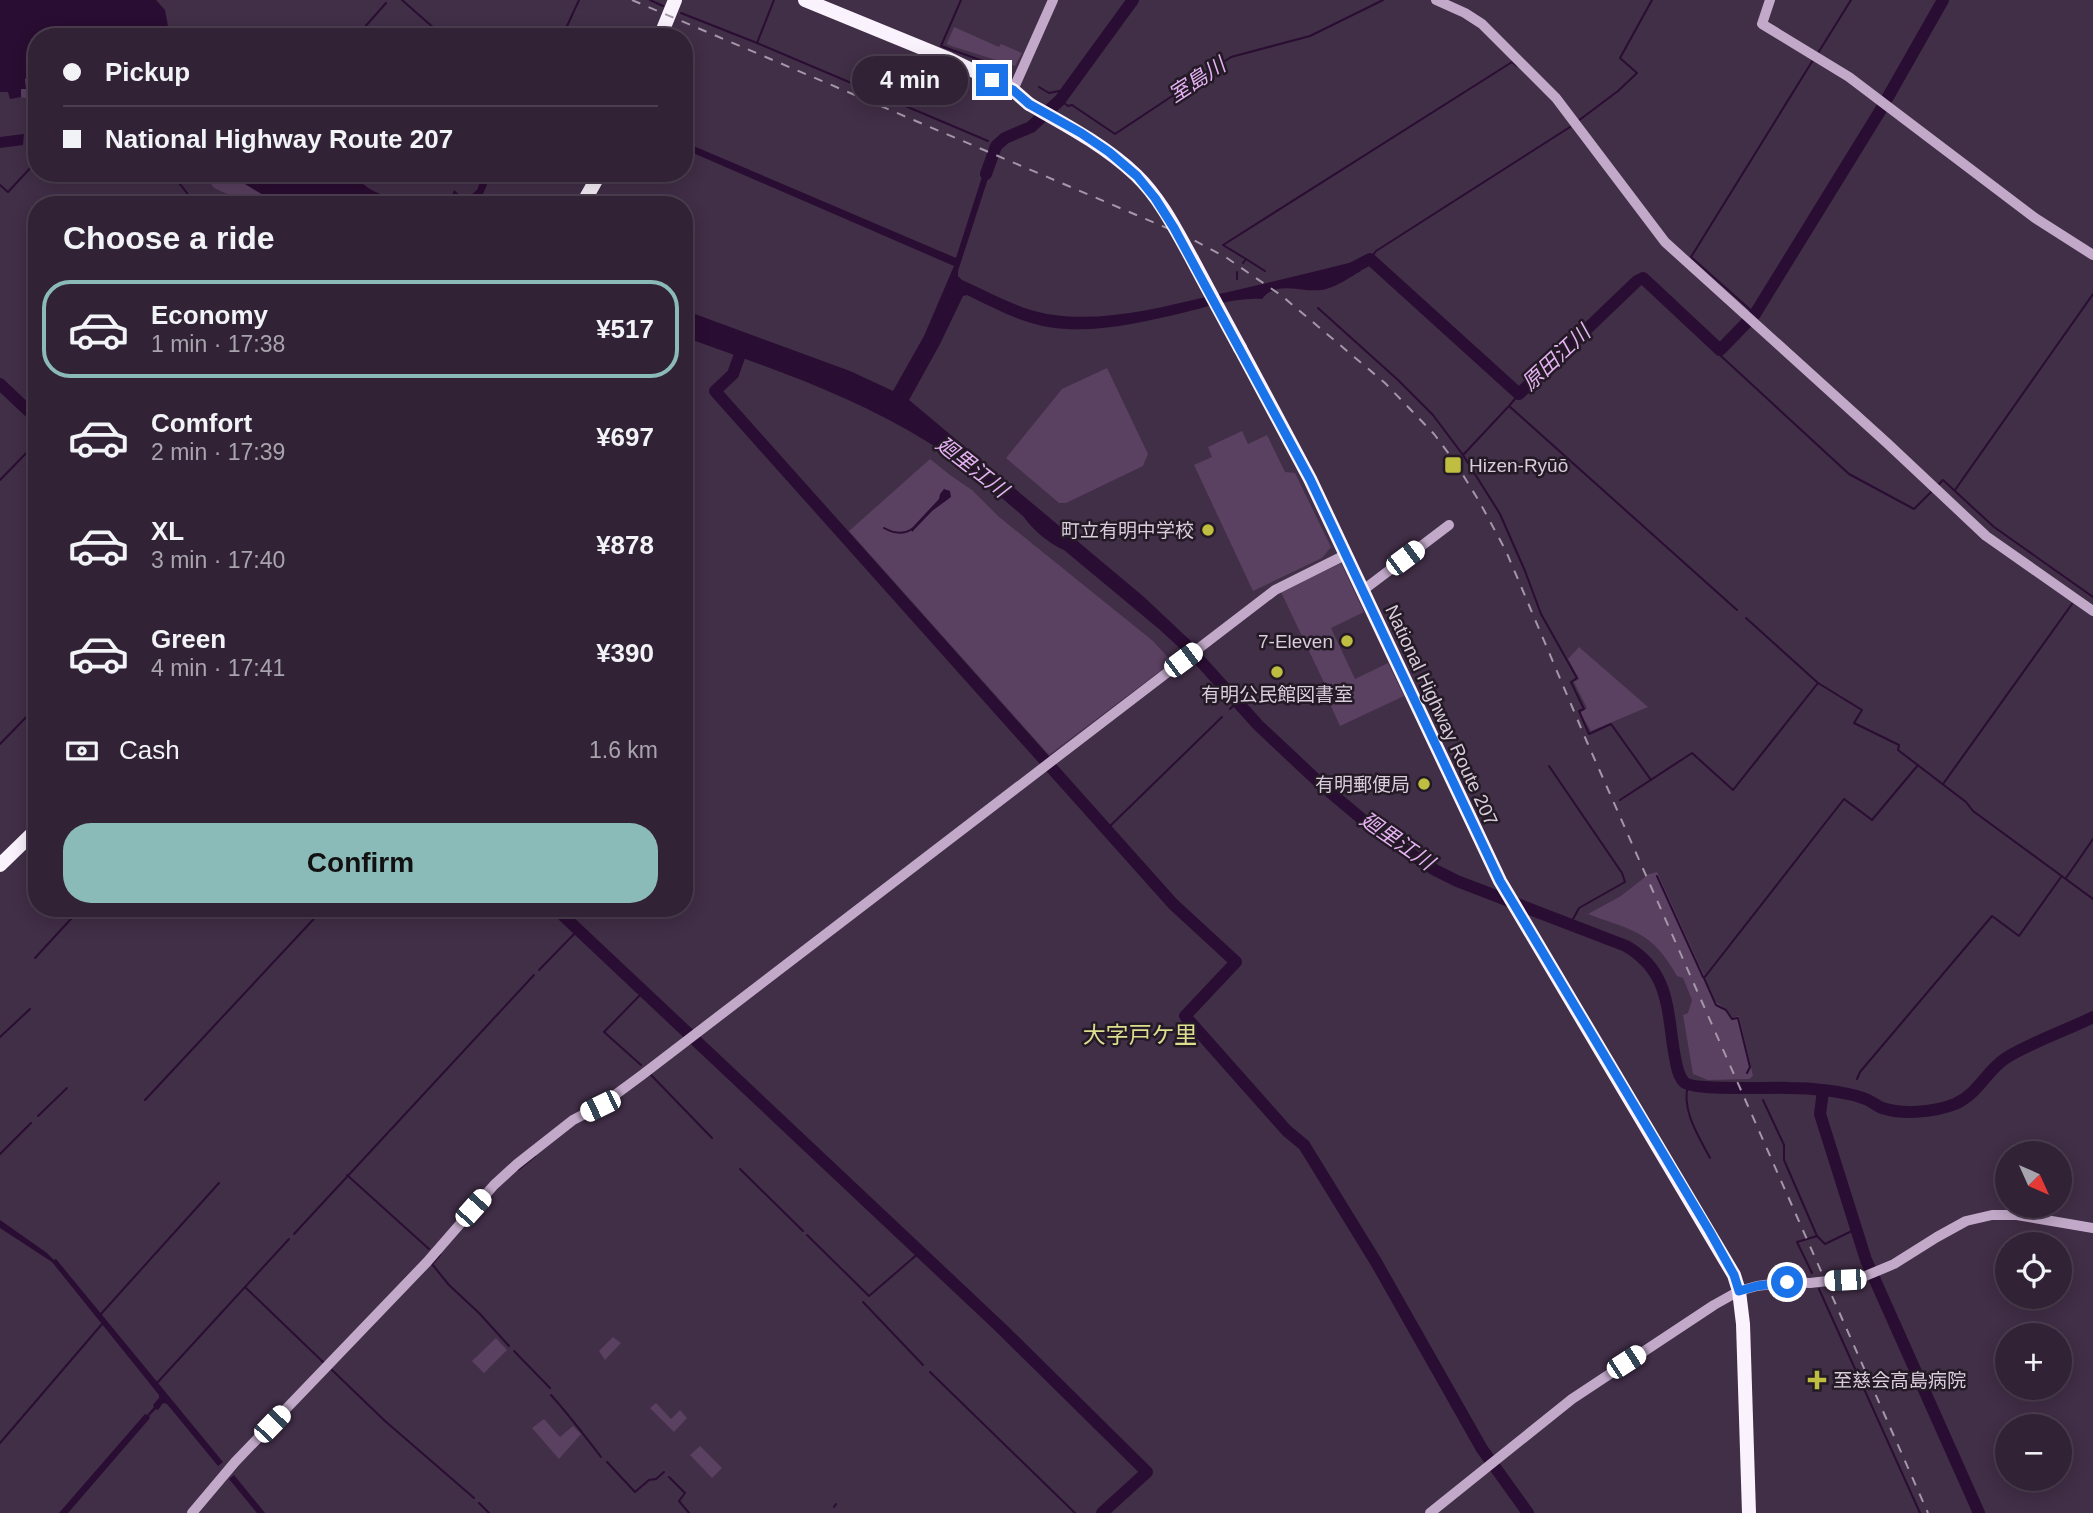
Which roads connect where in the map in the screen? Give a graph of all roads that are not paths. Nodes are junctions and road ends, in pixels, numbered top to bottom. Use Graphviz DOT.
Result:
graph roads {
  1 [pos="675,0"];
  2 [pos="805,0"];
  3 [pos="1054,0"];
  4 [pos="1436,0"];
  5 [pos="1770,0"];
  6 [pos="664,28"];
  7 [pos="1013,90"];
  8 [pos="2093,255"];
  9 [pos="1448,525"];
  10 [pos="1345,555"];
  11 [pos="1362,591"];
  12 [pos="2093,611"];
  13 [pos="28,838"];
  14 [pos="0,865"];
  15 [pos="2093,1228"];
  16 [pos="1739,1291"];
  17 [pos="191,1513"];
  18 [pos="1430,1513"];
  19 [pos="1749,1513"];
  1 -- 6 [label="highway"];
  2 -- 7 [label="highway, National Highway Route 207"];
  3 -- 7 [label="street"];
  4 -- 12 [label="street"];
  5 -- 8 [label="street"];
  7 -- 10 [label="highway, National Highway Route 207, bridge"];
  9 -- 11 [label="street"];
  10 -- 11 [label="highway, National Highway Route 207"];
  10 -- 17 [label="street"];
  11 -- 16 [label="highway, National Highway Route 207"];
  13 -- 14 [label="highway"];
  15 -- 16 [label="street"];
  16 -- 18 [label="street"];
  16 -- 19 [label="highway, National Highway Route 207"];
}
